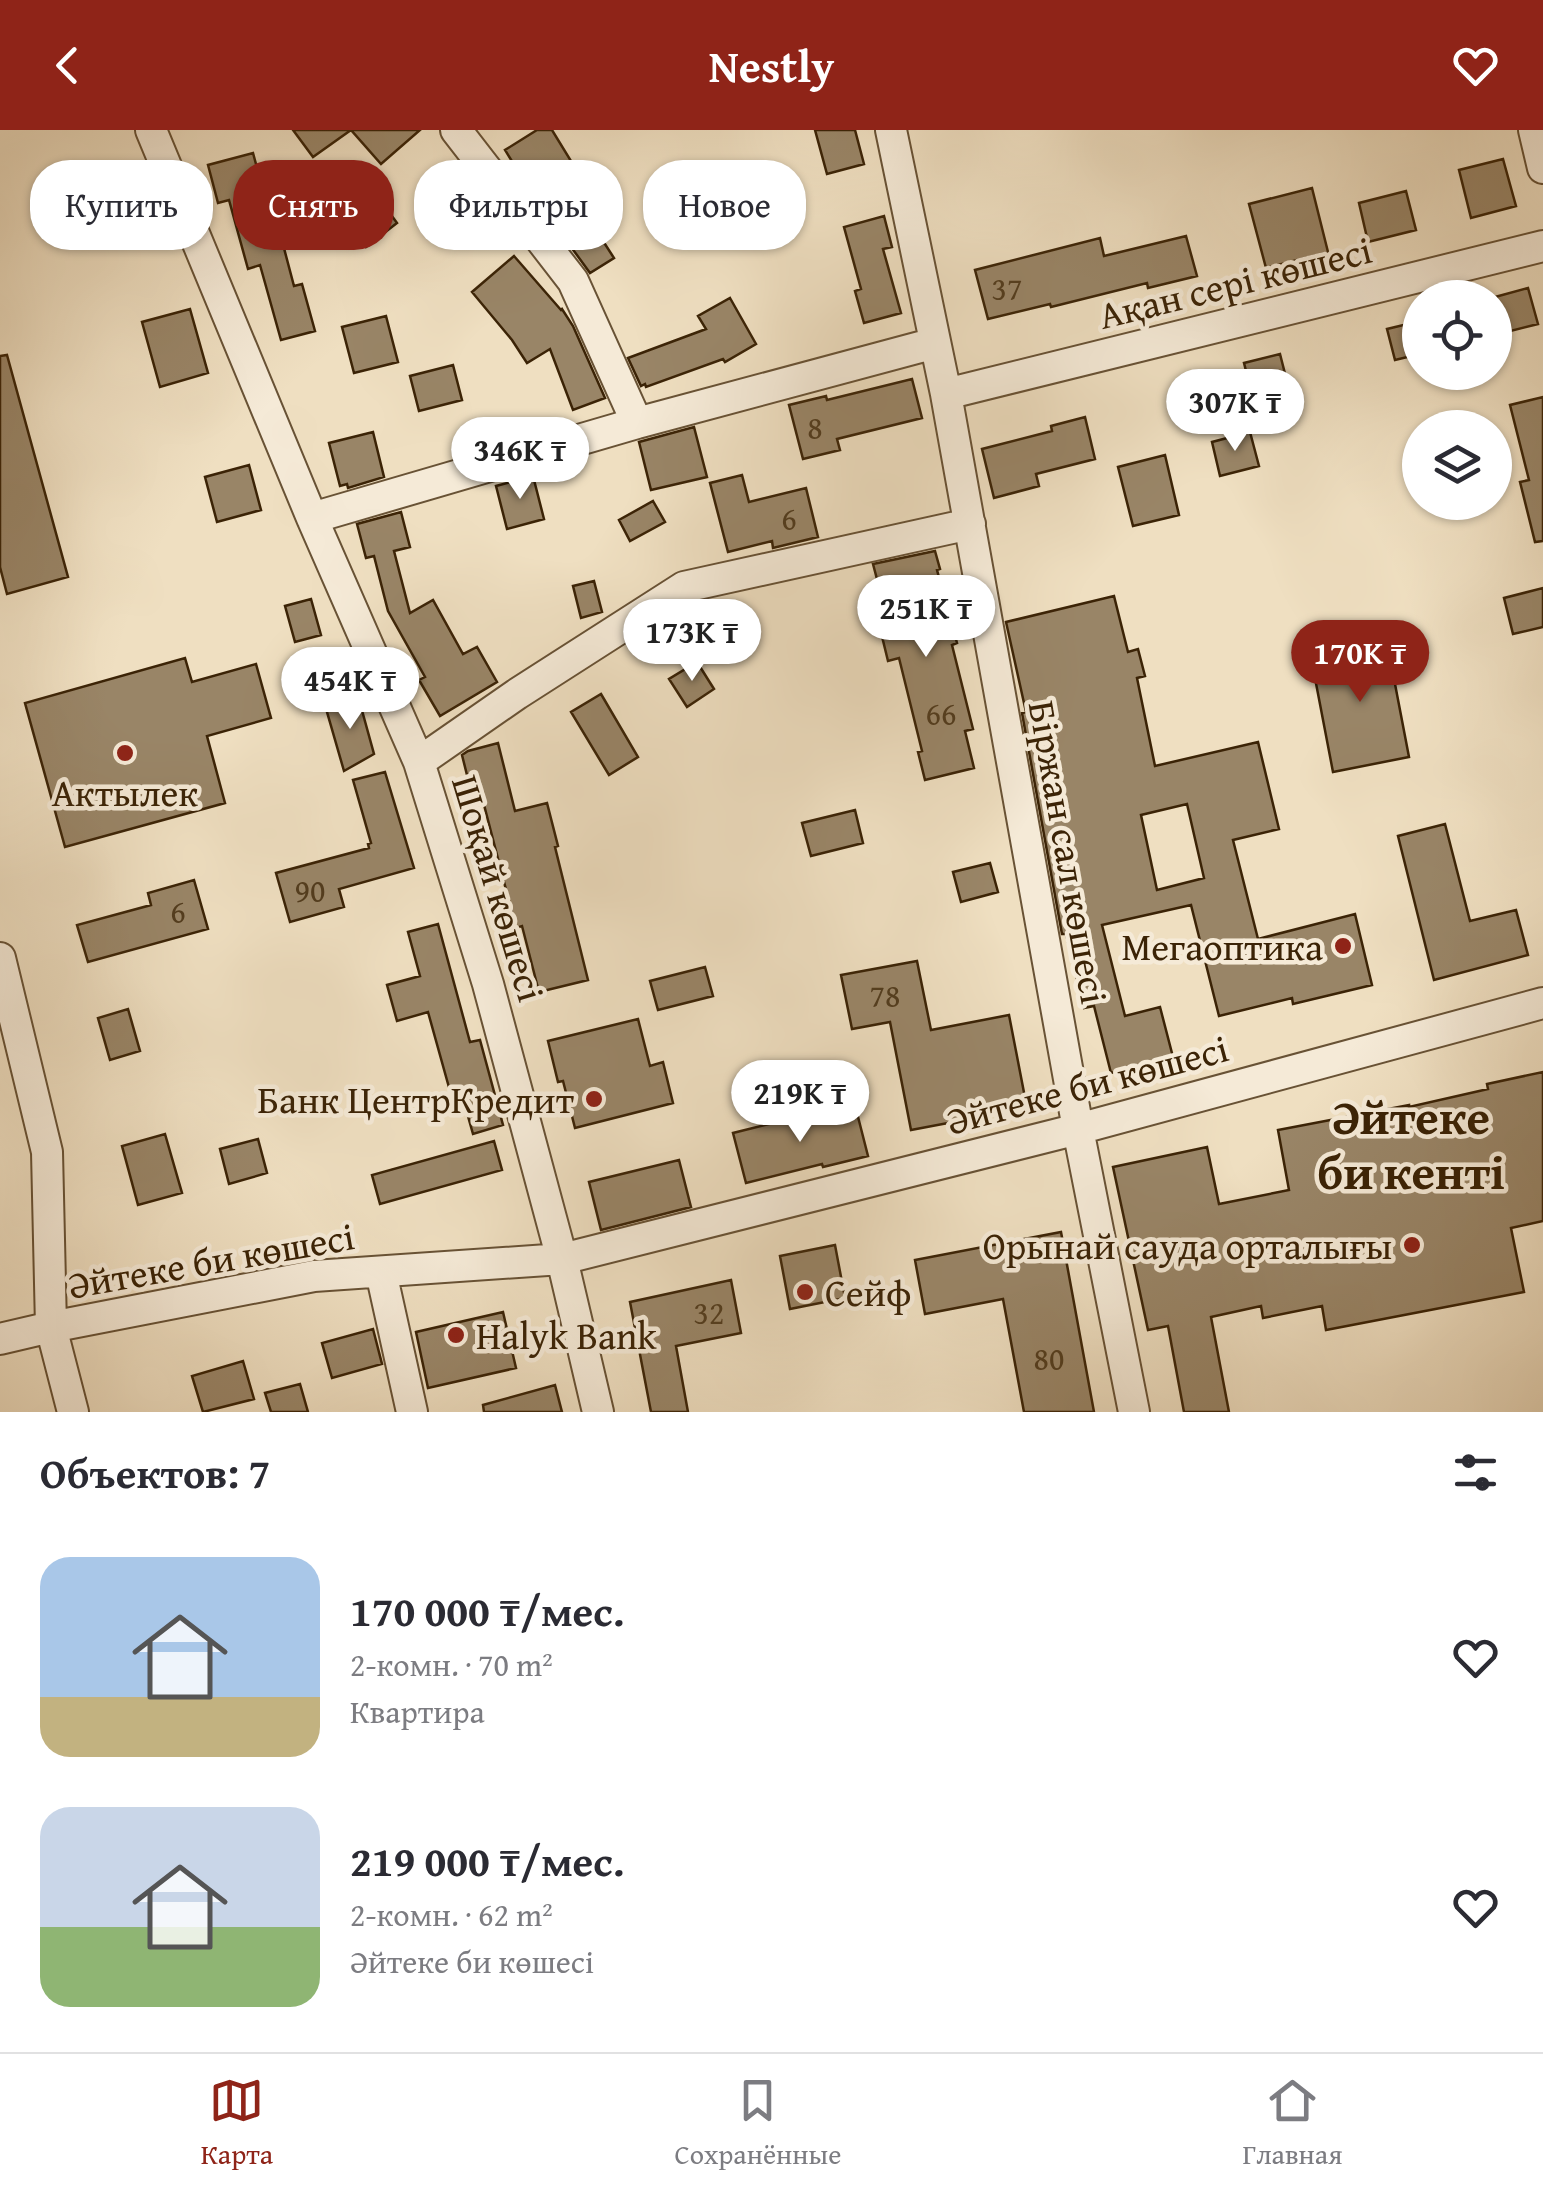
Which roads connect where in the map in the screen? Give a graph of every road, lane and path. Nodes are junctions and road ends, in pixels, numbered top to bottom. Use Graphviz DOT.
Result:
graph roads {
  1 [pos="151,130"];
  2 [pos="456,130"];
  3 [pos="891,130"];
  4 [pos="1534,130"];
  5 [pos="1543,168"];
  6 [pos="1543,246"];
  7 [pos="935,343"];
  8 [pos="946,394"];
  9 [pos="637,423"];
  10 [pos="312,518"];
  11 [pos="970,524"];
  12 [pos="420,762"];
  13 [pos="0,958"];
  14 [pos="1543,1003"];
  15 [pos="1078,1129"];
  16 [pos="562,1260"];
  17 [pos="381,1272"];
  18 [pos="51,1327"];
  19 [pos="0,1339"];
  20 [pos="73,1412"];
  21 [pos="412,1412"];
  22 [pos="598,1412"];
  23 [pos="1134,1412"];
  1 -- 10 [label="street, Шоқай көшесі"];
  2 -- 9 [label="street"];
  3 -- 7 [label="street, Біржан сал көшесі"];
  4 -- 5 [label="street"];
  6 -- 8 [label="street, Ақан сері көшесі"];
  7 -- 8 [label="street, Біржан сал көшесі"];
  7 -- 9 [label="street"];
  8 -- 11 [label="street, Біржан сал көшесі"];
  9 -- 10 [label="street"];
  10 -- 12 [label="street, Шоқай көшесі"];
  11 -- 12 [label="street"];
  11 -- 15 [label="street, Біржан сал көшесі"];
  12 -- 16 [label="street, Шоқай көшесі"];
  13 -- 18 [label="street"];
  14 -- 15 [label="street, Әйтеке би көшесі"];
  15 -- 16 [label="street, Әйтеке би көшесі"];
  15 -- 23 [label="street, Біржан сал көшесі"];
  16 -- 17 [label="street, Әйтеке би көшесі"];
  16 -- 22 [label="street, Шоқай көшесі"];
  17 -- 18 [label="street, Әйтеке би көшесі"];
  17 -- 21 [label="street"];
  18 -- 19 [label="street, Әйтеке би көшесі"];
  18 -- 20 [label="street"];
}
